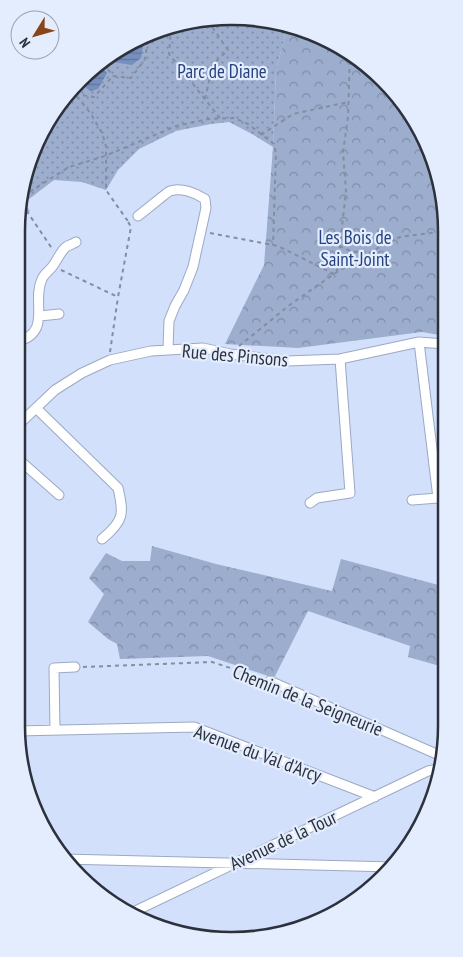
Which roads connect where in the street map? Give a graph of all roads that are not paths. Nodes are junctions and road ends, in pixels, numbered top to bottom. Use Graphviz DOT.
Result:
graph roads {
  1 [pos="138,216"];
  2 [pos="76,242"];
  3 [pos="59,314"];
  4 [pos="40,316"];
  5 [pos="25,339"];
  6 [pos="419,342"];
  7 [pos="438,343"];
  8 [pos="168,349"];
  9 [pos="340,359"];
  10 [pos="36,408"];
  11 [pos="25,419"];
  12 [pos="25,464"];
  13 [pos="438,471"];
  14 [pos="59,495"];
  15 [pos="438,498"];
  16 [pos="412,500"];
  17 [pos="310,503"];
  18 [pos="102,538"];
  19 [pos="74,667"];
  20 [pos="270,681"];
  21 [pos="55,730"];
  22 [pos="25,731"];
  23 [pos="436,754"];
  24 [pos="433,770"];
  25 [pos="375,797"];
  26 [pos="74,859"];
  27 [pos="235,863"];
  28 [pos="383,867"];
  29 [pos="138,910"];
  1 -- 8 [label="street"];
  2 -- 4 [label="street"];
  3 -- 4 [label="street"];
  4 -- 5 [label="street"];
  6 -- 7 [label="street, Rue des Pinsons"];
  6 -- 9 [label="street, Rue des Pinsons"];
  6 -- 13 [label="street"];
  8 -- 9 [label="street, Rue des Pinsons"];
  8 -- 10 [label="street, Rue des Pinsons"];
  9 -- 17 [label="street"];
  10 -- 11 [label="street, Rue des Pinsons"];
  10 -- 18 [label="street"];
  12 -- 14 [label="street"];
  15 -- 16 [label="street"];
  19 -- 21 [label="street"];
  20 -- 23 [label="street, Chemin de la Seigneurie"];
  21 -- 22 [label="street, Avenue du Val d'Arcy"];
  21 -- 25 [label="street, Avenue du Val d'Arcy"];
  24 -- 25 [label="street, Avenue de la Tour"];
  25 -- 27 [label="street, Avenue de la Tour"];
  26 -- 27 [label="street"];
  27 -- 28 [label="street"];
  27 -- 29 [label="street, Avenue de la Tour"];
}
